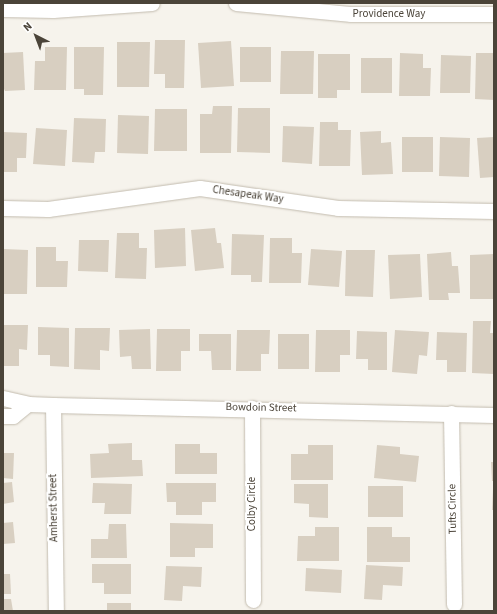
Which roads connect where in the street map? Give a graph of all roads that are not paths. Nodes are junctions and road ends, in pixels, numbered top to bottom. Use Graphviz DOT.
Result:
graph roads {
  1 [pos="152,3"];
  2 [pos="236,3"];
  3 [pos="3,9"];
  4 [pos="494,14"];
  5 [pos="3,208"];
  6 [pos="494,211"];
  7 [pos="3,398"];
  8 [pos="28,404"];
  9 [pos="52,405"];
  10 [pos="252,408"];
  11 [pos="451,414"];
  12 [pos="494,414"];
  13 [pos="3,416"];
  14 [pos="253,600"];
  15 [pos="454,604"];
  16 [pos="56,611"];
  1 -- 3 [label="street"];
  2 -- 4 [label="street, Providence Way"];
  5 -- 6 [label="street, Chesapeak Way"];
  7 -- 8 [label="street, Bowdoin Street"];
  8 -- 9 [label="street, Bowdoin Street"];
  8 -- 13 [label="street"];
  9 -- 10 [label="street, Bowdoin Street"];
  9 -- 16 [label="street, Amherst Street"];
  10 -- 11 [label="street, Bowdoin Street"];
  10 -- 14 [label="street, Colby Circle"];
  11 -- 12 [label="street, Bowdoin Street"];
  11 -- 15 [label="street, Tufts Circle"];
}
